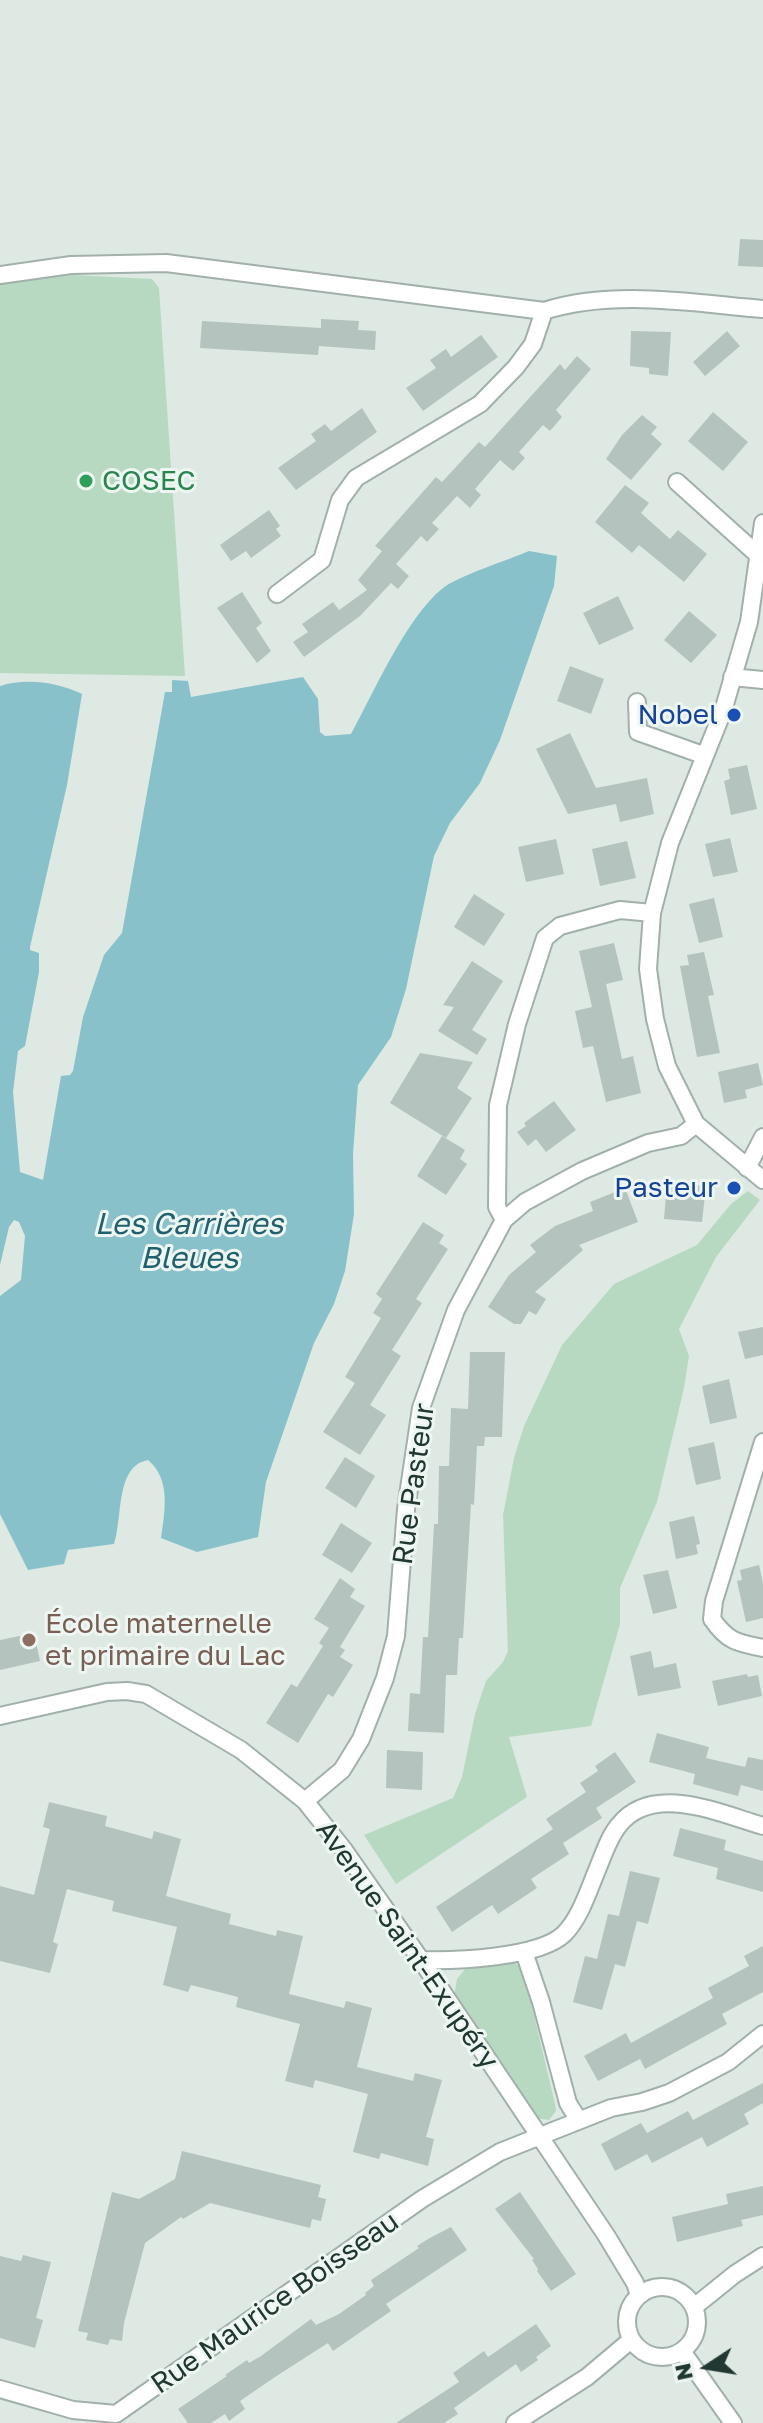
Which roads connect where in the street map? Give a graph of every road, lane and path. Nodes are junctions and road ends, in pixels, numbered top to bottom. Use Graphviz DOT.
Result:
graph roads {
  1 [pos="0,275"];
  2 [pos="763,309"];
  3 [pos="544,311"];
  4 [pos="677,482"];
  5 [pos="763,523"];
  6 [pos="758,555"];
  7 [pos="277,594"];
  8 [pos="732,677"];
  9 [pos="763,680"];
  10 [pos="637,702"];
  11 [pos="703,755"];
  12 [pos="652,913"];
  13 [pos="696,1124"];
  14 [pos="763,1137"];
  15 [pos="747,1168"];
  16 [pos="763,1180"];
  17 [pos="504,1220"];
  18 [pos="763,1442"];
  19 [pos="763,1648"];
  20 [pos="0,1716"];
  21 [pos="305,1801"];
  22 [pos="763,1826"];
  23 [pos="524,1952"];
  24 [pos="421,1960"];
  25 [pos="763,2034"];
  26 [pos="578,2119"];
  27 [pos="539,2138"];
  28 [pos="763,2256"];
  29 [pos="639,2295"];
  30 [pos="694,2307"];
  31 [pos="631,2340"];
  32 [pos="682,2351"];
  33 [pos="0,2389"];
  34 [pos="119,2418"];
  35 [pos="515,2423"];
  36 [pos="733,2423"];
  1 -- 3 [label="street"];
  2 -- 3 [label="street"];
  3 -- 7 [label="street"];
  4 -- 6 [label="street"];
  5 -- 6 [label="street"];
  6 -- 8 [label="street"];
  8 -- 9 [label="street"];
  8 -- 11 [label="street"];
  10 -- 11 [label="street"];
  11 -- 12 [label="street"];
  12 -- 13 [label="street"];
  12 -- 17 [label="street"];
  13 -- 15 [label="street"];
  13 -- 17 [label="street, Rue Pasteur"];
  14 -- 15 [label="street"];
  15 -- 16 [label="street"];
  17 -- 21 [label="street, Rue Pasteur"];
  18 -- 19 [label="street"];
  20 -- 21 [label="street, Avenue Saint-Exupéry"];
  21 -- 24 [label="street, Avenue Saint-Exupéry"];
  22 -- 23 [label="street"];
  23 -- 24 [label="street"];
  23 -- 26 [label="street"];
  24 -- 27 [label="street, Avenue Saint-Exupéry"];
  25 -- 26 [label="street, Rue Maurice Boisseau"];
  26 -- 27 [label="street, Rue Maurice Boisseau"];
  27 -- 29 [label="street, Avenue Saint-Exupéry"];
  27 -- 34 [label="street, Rue Maurice Boisseau"];
  28 -- 30 [label="street"];
  29 -- 30 [label="street"];
  29 -- 31 [label="street"];
  30 -- 32 [label="street"];
  31 -- 32 [label="street"];
  31 -- 35 [label="street"];
  32 -- 36 [label="street"];
  33 -- 34 [label="street, Rue Maurice Boisseau"];
}
